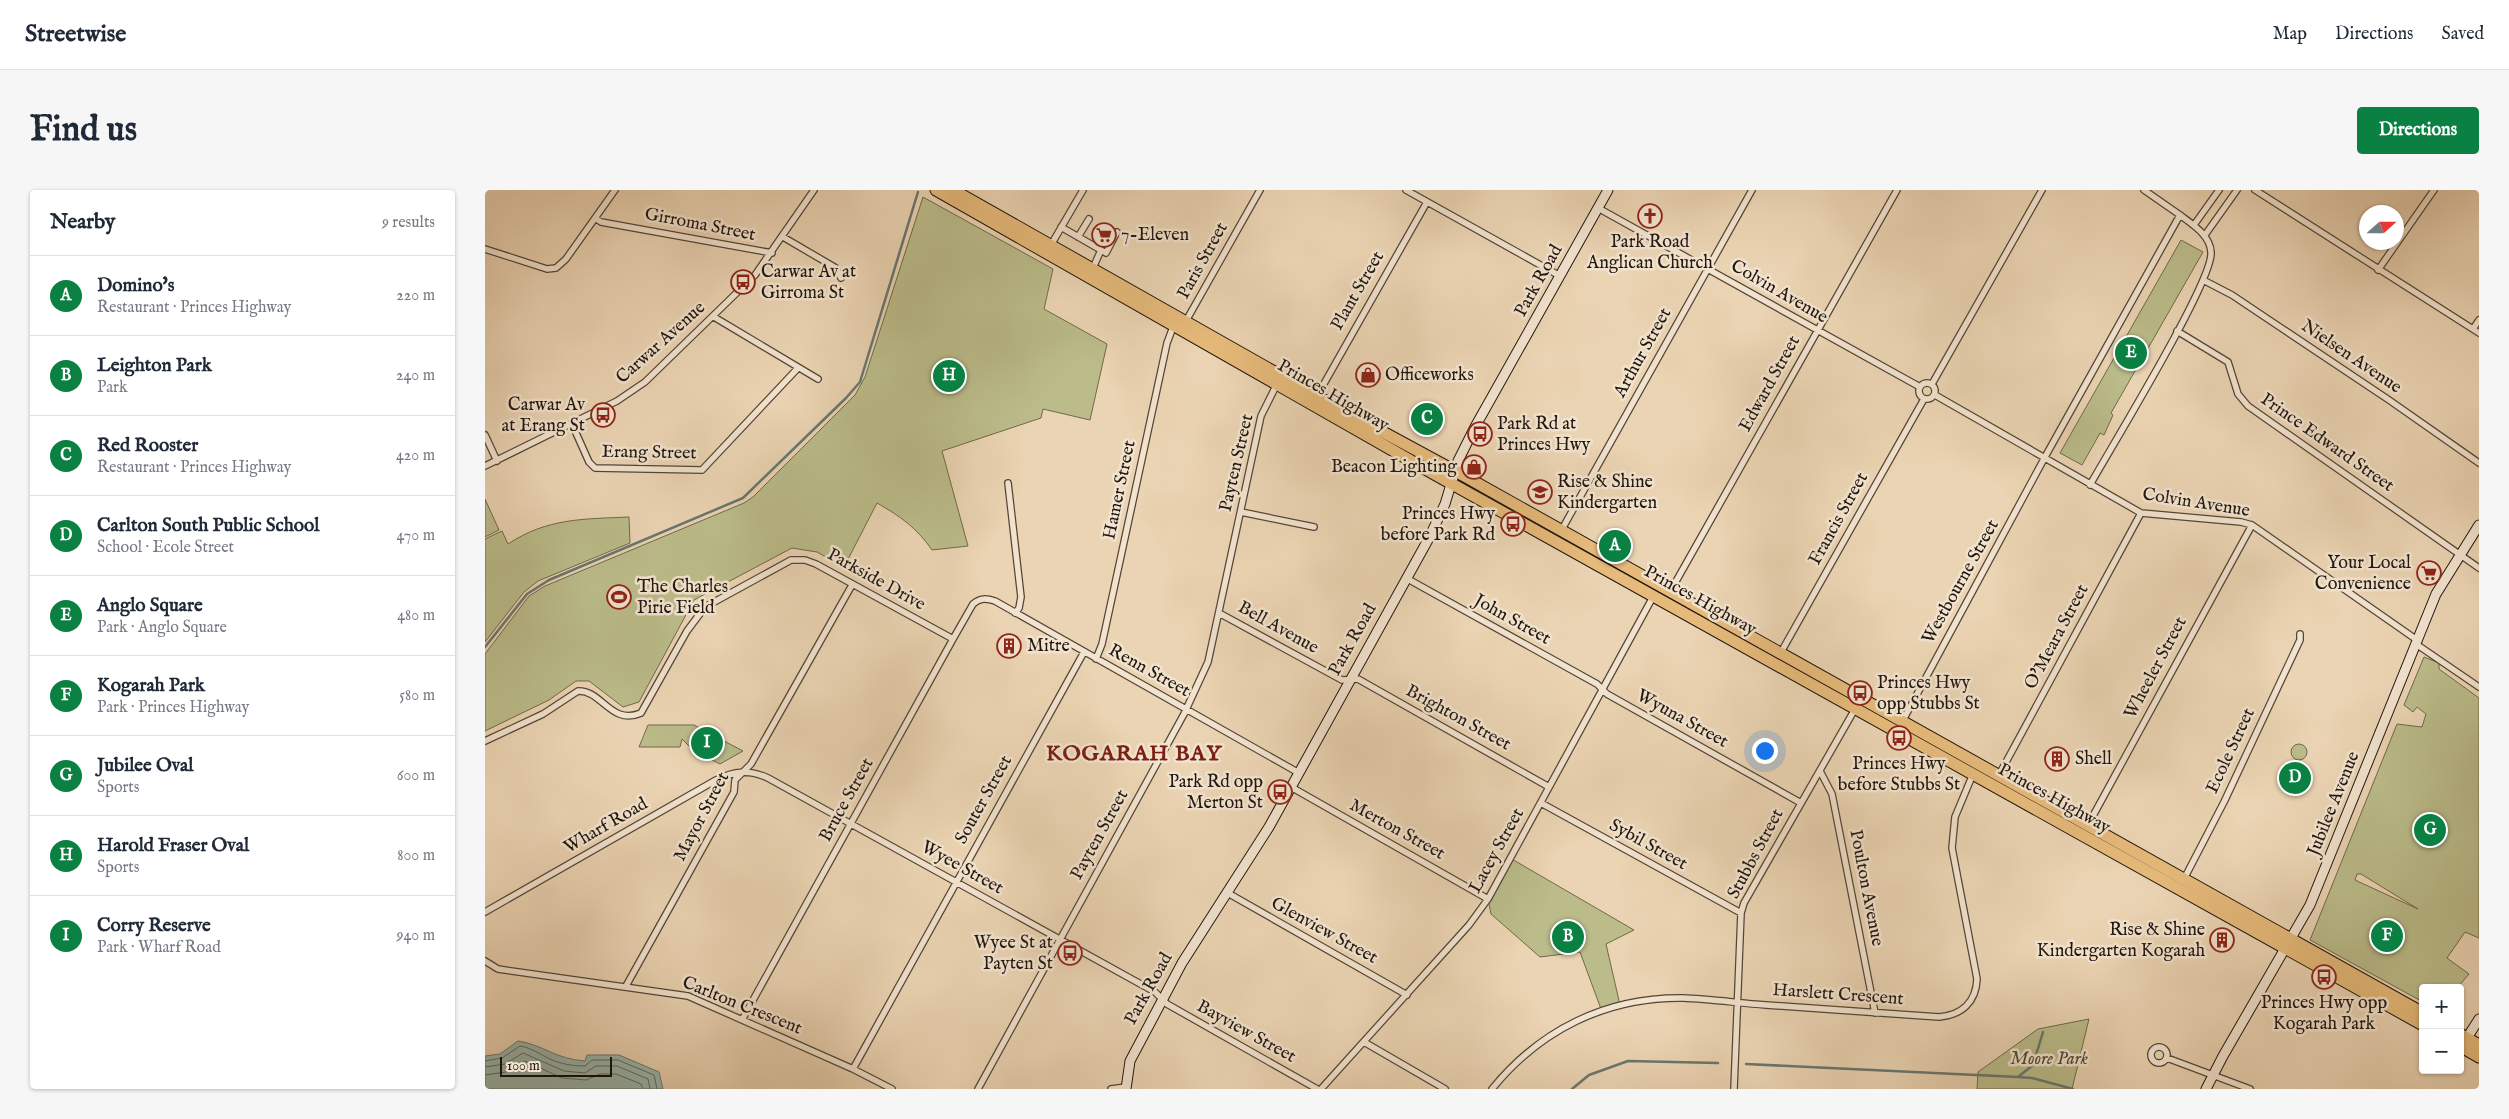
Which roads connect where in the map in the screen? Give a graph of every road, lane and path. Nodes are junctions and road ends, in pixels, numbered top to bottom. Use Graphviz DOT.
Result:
graph roads {
  1 [pos="615,190"];
  2 [pos="814,190"];
  3 [pos="936,190"];
  4 [pos="1083,190"];
  5 [pos="1260,190"];
  6 [pos="1406,190"];
  7 [pos="1608,190"];
  8 [pos="1752,190"];
  9 [pos="1897,190"];
  10 [pos="2042,190"];
  11 [pos="2144,190"];
  12 [pos="2219,190"];
  13 [pos="2237,190"];
  14 [pos="2255,190"];
  15 [pos="2434,190"];
  16 [pos="960,195"];
  17 [pos="1427,202"];
  18 [pos="1598,208"];
  19 [pos="2180,215"];
  20 [pos="595,218"];
  21 [pos="1089,219"];
  22 [pos="2194,225"];
  23 [pos="1061,227"];
  24 [pos="1117,232"];
  25 [pos="2205,235"];
  26 [pos="783,237"];
  27 [pos="1078,237"];
  28 [pos="1051,245"];
  29 [pos="485,249"];
  30 [pos="1101,250"];
  31 [pos="772,253"];
  32 [pos="1093,268"];
  33 [pos="1708,269"];
  34 [pos="2378,270"];
  35 [pos="1560,276"];
  36 [pos="841,278"];
  37 [pos="2203,280"];
  38 [pos="714,317"];
  39 [pos="2479,320"];
  40 [pos="1186,321"];
  41 [pos="1173,326"];
  42 [pos="2473,329"];
  43 [pos="1817,331"];
  44 [pos="2177,331"];
  45 [pos="2479,334"];
  46 [pos="798,368"];
  47 [pos="818,379"];
  48 [pos="1277,384"];
  49 [pos="1932,384"];
  50 [pos="1920,387"];
  51 [pos="1935,395"];
  52 [pos="1316,396"];
  53 [pos="1924,399"];
  54 [pos="572,424"];
  55 [pos="485,435"];
  56 [pos="2045,457"];
  57 [pos="497,461"];
  58 [pos="2479,463"];
  59 [pos="485,466"];
  60 [pos="1455,471"];
  61 [pos="1451,483"];
  62 [pos="1008,484"];
  63 [pos="2090,485"];
  64 [pos="1241,512"];
  65 [pos="2141,513"];
  66 [pos="2479,525"];
  67 [pos="2252,526"];
  68 [pos="1314,528"];
  69 [pos="1561,532"];
  70 [pos="2461,555"];
  71 [pos="2479,568"];
  72 [pos="1406,578"];
  73 [pos="852,585"];
  74 [pos="1669,592"];
  75 [pos="1654,595"];
  76 [pos="983,599"];
  77 [pos="1015,613"];
  78 [pos="1219,613"];
  79 [pos="2300,634"];
  80 [pos="953,639"];
  81 [pos="2417,642"];
  82 [pos="1084,652"];
  83 [pos="1780,654"];
  84 [pos="1095,659"];
  85 [pos="1350,680"];
  86 [pos="2479,687"];
  87 [pos="1602,689"];
  88 [pos="1856,708"];
  89 [pos="1186,709"];
  90 [pos="1902,722"];
  91 [pos="485,741"];
  92 [pos="744,771"];
  93 [pos="1820,771"];
  94 [pos="1299,773"];
  95 [pos="1973,774"];
  96 [pos="1999,776"];
  97 [pos="1291,787"];
  98 [pos="1549,787"];
  99 [pos="1541,803"];
  100 [pos="1801,803"];
  101 [pos="851,824"];
  102 [pos="2088,825"];
  103 [pos="2184,879"];
  104 [pos="955,881"];
  105 [pos="1226,892"];
  106 [pos="1488,899"];
  107 [pos="485,912"];
  108 [pos="1741,913"];
  109 [pos="1060,939"];
  110 [pos="2289,944"];
  111 [pos="485,961"];
  112 [pos="626,986"];
  113 [pos="1407,995"];
  114 [pos="1162,999"];
  115 [pos="1739,1003"];
  116 [pos="2419,1011"];
  117 [pos="1875,1013"];
  118 [pos="742,1020"];
  119 [pos="2479,1020"];
  120 [pos="2419,1024"];
  121 [pos="2464,1038"];
  122 [pos="2464,1041"];
  123 [pos="1364,1042"];
  124 [pos="2464,1042"];
  125 [pos="2479,1045"];
  126 [pos="2479,1057"];
  127 [pos="2167,1058"];
  128 [pos="853,1068"];
  129 [pos="2212,1075"];
  130 [pos="1126,1088"];
  131 [pos="892,1089"];
  132 [pos="977,1089"];
  133 [pos="1111,1089"];
  134 [pos="1319,1089"];
  135 [pos="1445,1089"];
  136 [pos="1492,1089"];
  137 [pos="1734,1089"];
  138 [pos="2207,1089"];
  139 [pos="2250,1089"];
  1 -- 20 [label="street"];
  2 -- 26 [label="street, Carwar Avenue"];
  3 -- 16 [label="highway, Princes Highway"];
  4 -- 23 [label="street"];
  5 -- 40 [label="street, Paris Street"];
  6 -- 17 [label="street"];
  7 -- 18 [label="main road, Park Road"];
  8 -- 33 [label="street, Arthur Street"];
  9 -- 43 [label="street, Edward Street"];
  10 -- 49 [label="street"];
  11 -- 19 [label="street"];
  12 -- 22 [label="street"];
  13 -- 25 [label="street"];
  14 -- 34 [label="street"];
  15 -- 34 [label="street"];
  16 -- 28 [label="highway, Princes Highway"];
  16 -- 41 [label="highway, Princes Highway"];
  17 -- 35 [label="street"];
  17 -- 52 [label="street, Plant Street"];
  18 -- 33 [label="street, Colvin Avenue"];
  18 -- 35 [label="main road, Park Road"];
  19 -- 22 [label="street"];
  19 -- 56 [label="street, Westbourne Street"];
  20 -- 29 [label="street"];
  20 -- 31 [label="street, Girroma Street"];
  21 -- 27 [label="street"];
  22 -- 25 [label="street"];
  23 -- 27 [label="street"];
  23 -- 28 [label="street"];
  24 -- 30 [label="street"];
  25 -- 37 [label="street"];
  26 -- 31 [label="street, Carwar Avenue"];
  26 -- 36 [label="street"];
  27 -- 30 [label="street"];
  28 -- 32 [label="highway, Princes Highway"];
  30 -- 32 [label="street"];
  31 -- 38 [label="street, Carwar Avenue"];
  32 -- 40 [label="highway, Princes Highway"];
  33 -- 43 [label="street, Colvin Avenue"];
  33 -- 69 [label="street, Arthur Street"];
  34 -- 42 [label="street"];
  35 -- 60 [label="main road, Park Road"];
  37 -- 44 [label="street"];
  37 -- 58 [label="street, Nielsen Avenue"];
  38 -- 46 [label="street"];
  38 -- 54 [label="street, Carwar Avenue"];
  39 -- 42 [label="street"];
  40 -- 52 [label="highway, Princes Highway"];
  41 -- 48 [label="highway, Princes Highway"];
  41 -- 84 [label="street, Hamer Street"];
  42 -- 45 [label="street"];
  43 -- 50 [label="street, Colvin Avenue"];
  43 -- 74 [label="street, Edward Street"];
  44 -- 63 [label="street"];
  44 -- 70 [label="street, Prince Edward Street"];
  46 -- 47 [label="street"];
  46 -- 54 [label="street, Erang Street"];
  48 -- 61 [label="highway, Princes Highway"];
  48 -- 64 [label="street, Payten Street"];
  49 -- 50 [label="street"];
  49 -- 51 [label="street"];
  50 -- 53 [label="street"];
  51 -- 53 [label="street"];
  51 -- 56 [label="street, Colvin Avenue"];
  52 -- 60 [label="highway, Princes Highway"];
  53 -- 83 [label="street, Francis Street"];
  54 -- 57 [label="street, Carwar Avenue"];
  55 -- 57 [label="street"];
  56 -- 63 [label="street, Colvin Avenue"];
  56 -- 90 [label="street, Westbourne Street"];
  57 -- 59 [label="street, Carwar Avenue"];
  60 -- 61 [label="main road, Park Road"];
  60 -- 69 [label="highway, Princes Highway"];
  61 -- 72 [label="main road, Park Road"];
  61 -- 75 [label="highway, Princes Highway"];
  62 -- 77 [label="street"];
  63 -- 65 [label="street, Colvin Avenue"];
  64 -- 68 [label="street"];
  64 -- 78 [label="street, Payten Street"];
  65 -- 67 [label="street, Colvin Avenue"];
  65 -- 96 [label="street, O'Meara Street"];
  66 -- 70 [label="main road, Jubilee Avenue"];
  67 -- 81 [label="street, Colvin Avenue"];
  67 -- 102 [label="street, Wheeler Street"];
  69 -- 74 [label="highway, Princes Highway"];
  70 -- 71 [label="street, Prince Edward Street"];
  70 -- 81 [label="main road, Jubilee Avenue"];
  72 -- 85 [label="main road, Park Road"];
  72 -- 87 [label="street, John Street"];
  73 -- 80 [label="street, Parkside Drive"];
  73 -- 91 [label="street, Parkside Drive"];
  73 -- 92 [label="street, Mayor Street"];
  74 -- 83 [label="highway, Princes Highway"];
  75 -- 87 [label="street, Lacey Street"];
  75 -- 88 [label="highway, Princes Highway"];
  76 -- 77 [label="street, Renn Street"];
  76 -- 80 [label="street, Bruce Street"];
  77 -- 82 [label="street, Renn Street"];
  78 -- 85 [label="street, Bell Avenue"];
  78 -- 89 [label="street, Payten Street"];
  79 -- 103 [label="street, Ecole Street"];
  80 -- 101 [label="street, Bruce Street"];
  81 -- 86 [label="street, Colvin Avenue"];
  81 -- 110 [label="main road, Jubilee Avenue"];
  82 -- 84 [label="street, Renn Street"];
  82 -- 104 [label="street, Souter Street"];
  83 -- 90 [label="highway, Princes Highway"];
  84 -- 89 [label="street, Renn Street"];
  85 -- 94 [label="main road, Park Road"];
  85 -- 98 [label="street, Brighton Street"];
  87 -- 98 [label="street, Lacey Street"];
  87 -- 100 [label="street, Wyuna Street"];
  88 -- 93 [label="street, Stubbs Street"];
  88 -- 95 [label="highway, Princes Highway"];
  89 -- 94 [label="street, Renn Street"];
  89 -- 109 [label="street, Payten Street"];
  90 -- 96 [label="highway, Princes Highway"];
  92 -- 101 [label="street, Wyee Street"];
  92 -- 107 [label="street, Wharf Road"];
  92 -- 112 [label="street, Mayor Street"];
  93 -- 100 [label="street, Stubbs Street"];
  93 -- 117 [label="street, Poulton Avenue"];
  94 -- 97 [label="main road, Park Road"];
  95 -- 110 [label="highway, Princes Highway"];
  95 -- 117 [label="street, Harslett Crescent"];
  96 -- 102 [label="highway, Princes Highway"];
  97 -- 105 [label="main road, Park Road"];
  97 -- 106 [label="street, Merton Street"];
  98 -- 99 [label="street, Lacey Street"];
  99 -- 106 [label="street, Lacey Street"];
  99 -- 108 [label="street, Sybil Street"];
  100 -- 108 [label="street, Stubbs Street"];
  101 -- 104 [label="street, Wyee Street"];
  101 -- 118 [label="street, Bruce Street"];
  102 -- 103 [label="highway, Princes Highway"];
  103 -- 110 [label="highway, Princes Highway"];
  104 -- 109 [label="street, Wyee Street"];
  104 -- 128 [label="street, Souter Street"];
  105 -- 113 [label="street, Glenview Street"];
  105 -- 114 [label="main road, Park Road"];
  106 -- 113 [label="street, Lacey Street"];
  108 -- 115 [label="street, Stubbs Street"];
  109 -- 114 [label="street, Wyee Street"];
  109 -- 132 [label="street, Payten Street"];
  110 -- 116 [label="highway, Princes Highway"];
  110 -- 120 [label="highway, Princes Highway"];
  110 -- 129 [label="main road, Jubilee Avenue"];
  111 -- 112 [label="street, Carlton Crescent"];
  112 -- 118 [label="street, Carlton Crescent"];
  113 -- 123 [label="street, Lacey Street"];
  114 -- 130 [label="main road, Park Road"];
  114 -- 134 [label="street, Bayview Street"];
  115 -- 117 [label="street, Harslett Crescent"];
  115 -- 136 [label="street, Harslett Crescent"];
  115 -- 137 [label="street, Stubbs Street"];
  118 -- 128 [label="street, Carlton Crescent"];
  119 -- 121 [label="main road"];
  122 -- 125 [label="highway"];
  123 -- 134 [label="street, Lacey Street"];
  123 -- 135 [label="street"];
  124 -- 126 [label="highway"];
  127 -- 129 [label="street"];
  128 -- 131 [label="street, Carlton Crescent"];
  129 -- 138 [label="main road, Jubilee Avenue"];
  129 -- 139 [label="street"];
  130 -- 133 [label="street, Park Road"];
}
